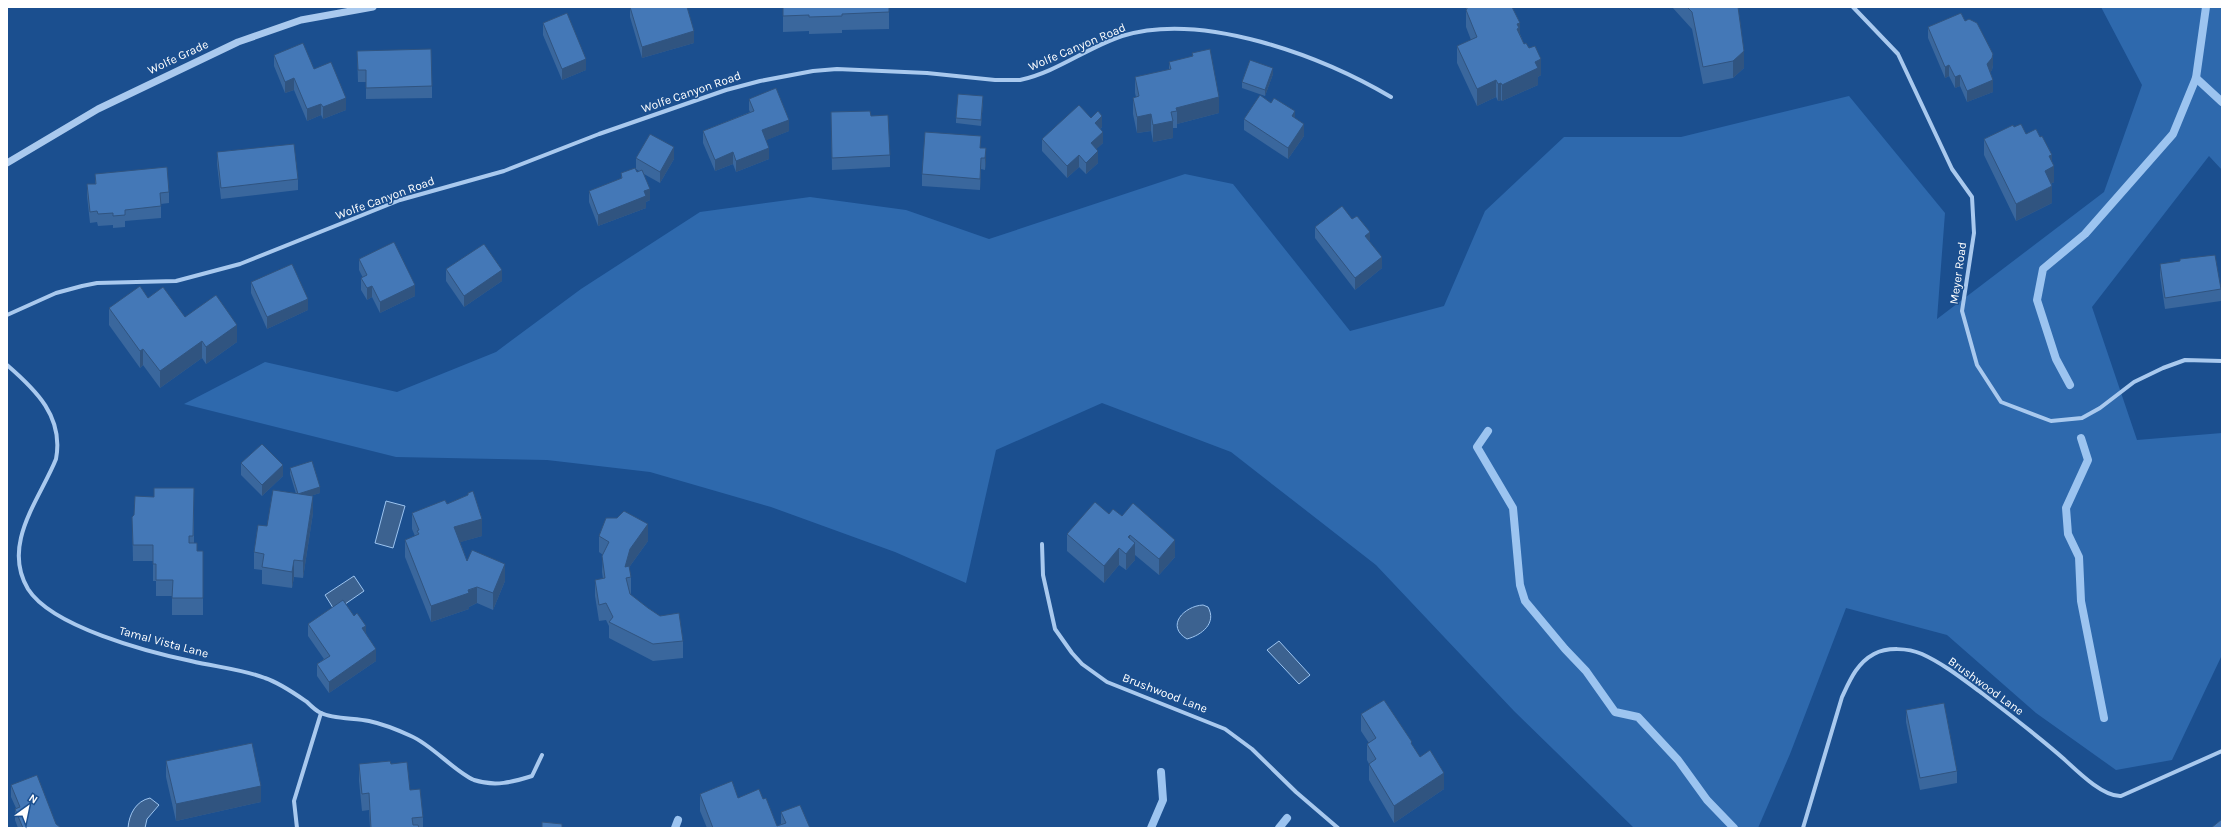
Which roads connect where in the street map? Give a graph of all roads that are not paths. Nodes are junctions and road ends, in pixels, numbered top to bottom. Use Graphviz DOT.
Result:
graph roads {
  1 [pos="373,7"];
  2 [pos="1854,7"];
  3 [pos="1390,97"];
  4 [pos="7,163"];
  5 [pos="7,315"];
  6 [pos="2222,360"];
  7 [pos="7,365"];
  8 [pos="1042,544"];
  9 [pos="321,713"];
  10 [pos="2222,751"];
  11 [pos="542,755"];
  12 [pos="297,828"];
  13 [pos="1338,828"];
  14 [pos="1803,828"];
  1 -- 4 [label="street, Wolfe Grade"];
  2 -- 6 [label="street, Meyer Road"];
  3 -- 5 [label="street, Wolfe Canyon Road"];
  7 -- 9 [label="street, Tamal Vista Lane"];
  8 -- 13 [label="street, Brushwood Lane"];
  9 -- 11 [label="street, Tamal Vista Lane"];
  9 -- 12 [label="street"];
  10 -- 14 [label="street, Brushwood Lane"];
}
